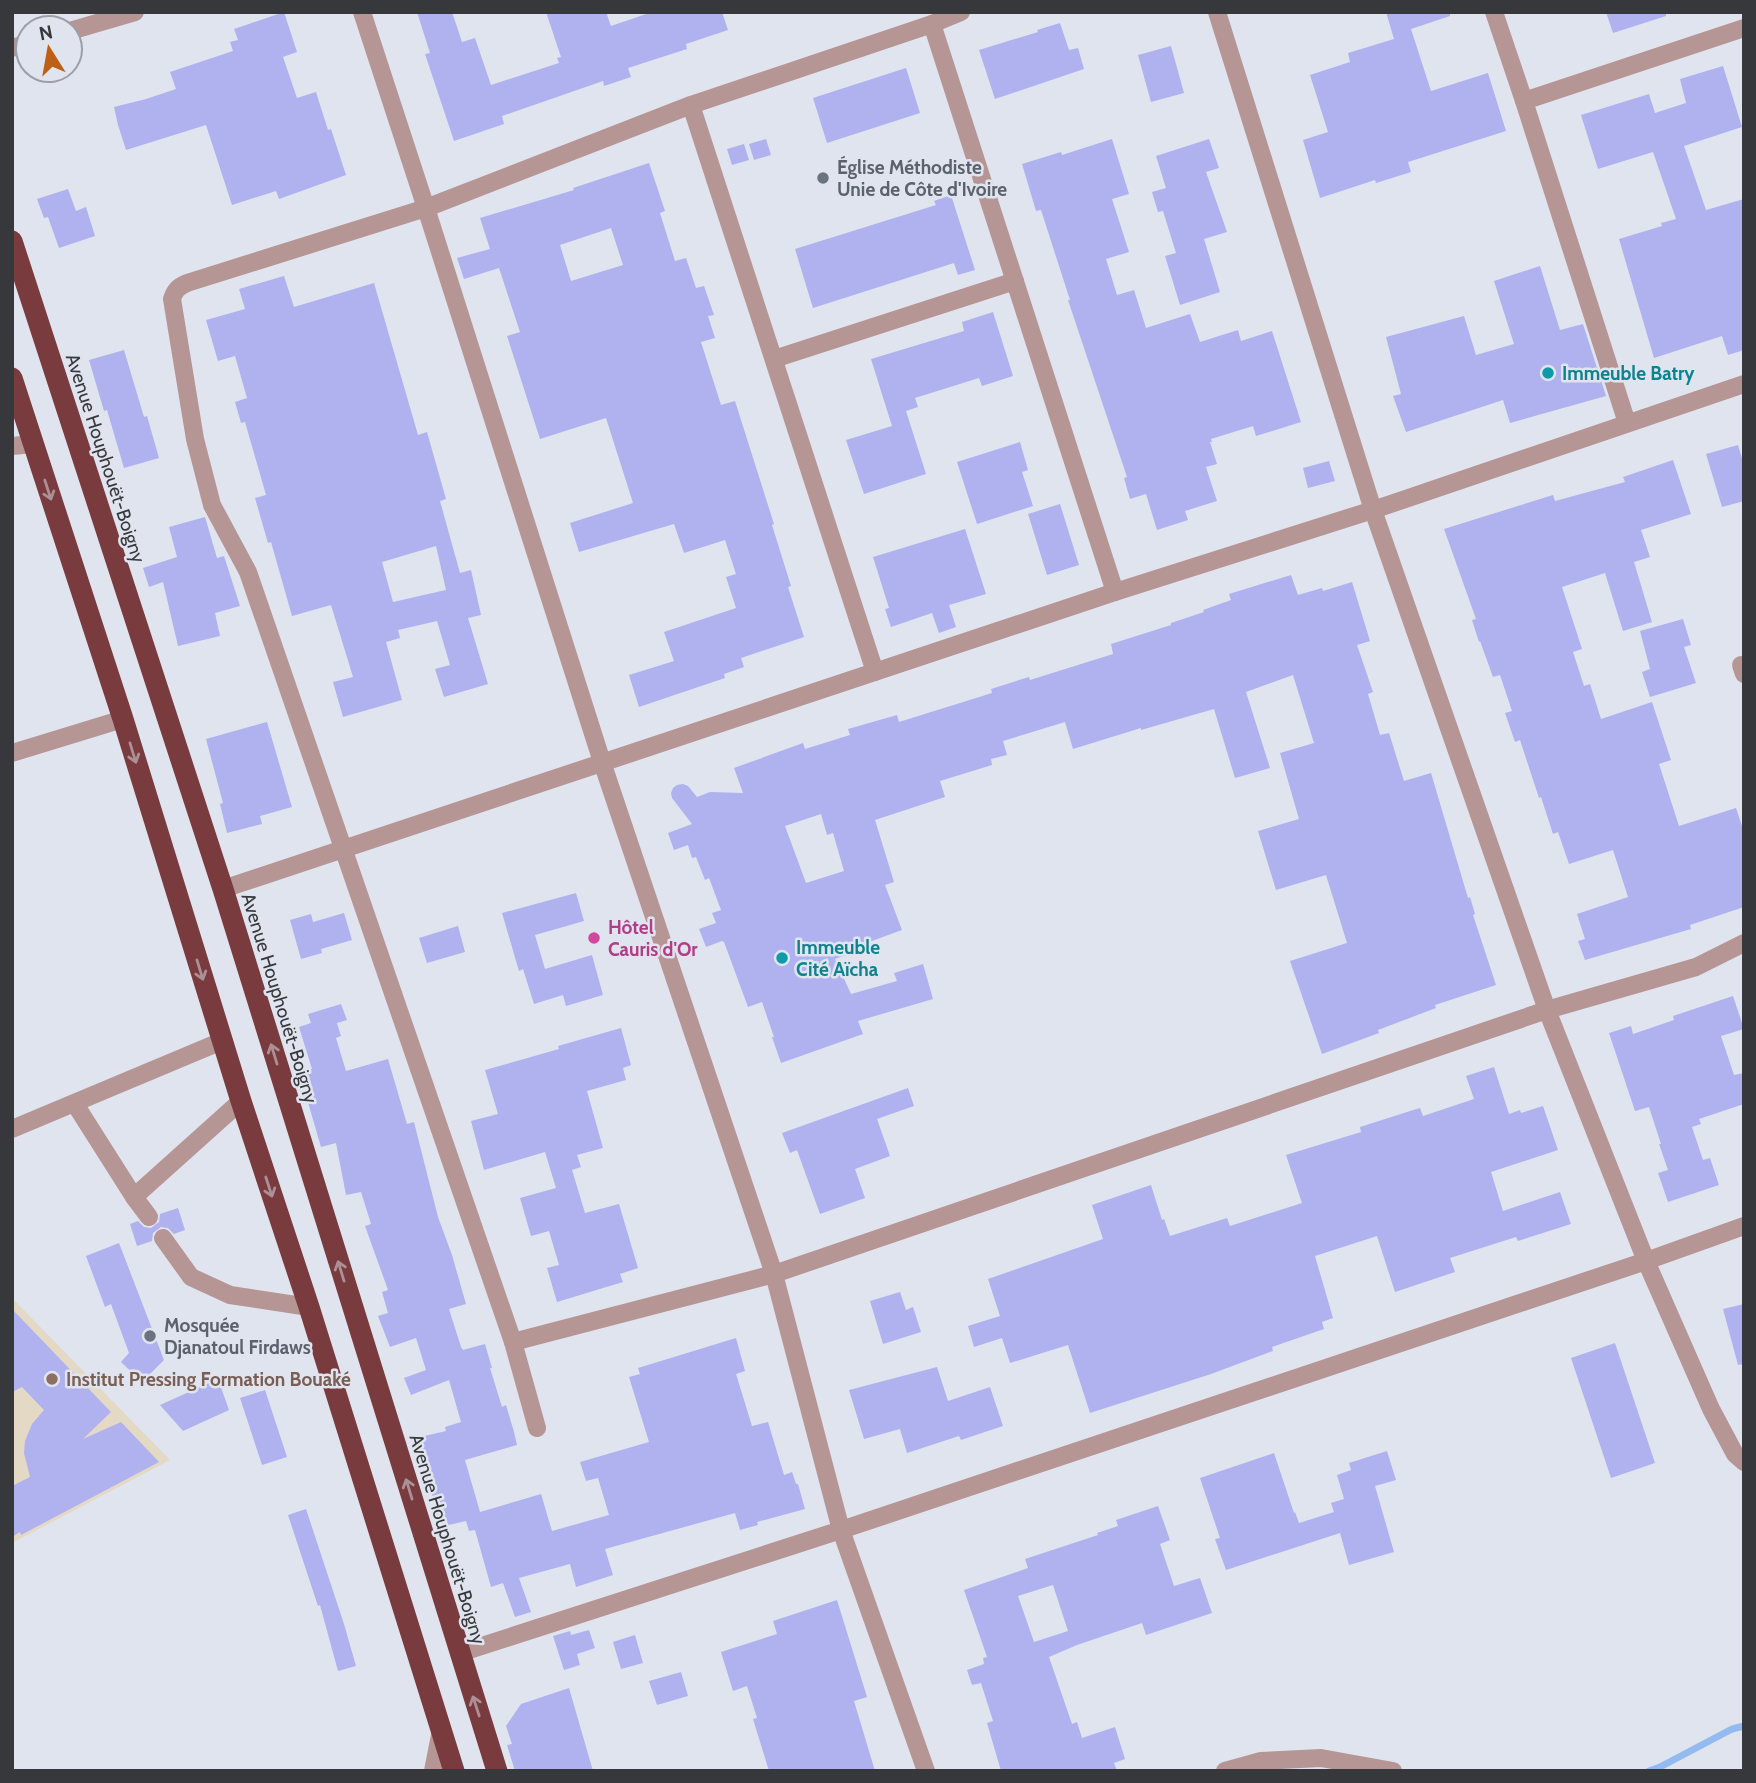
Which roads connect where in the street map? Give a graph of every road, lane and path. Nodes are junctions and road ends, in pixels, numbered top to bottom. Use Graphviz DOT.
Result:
graph roads {
  1 [pos="135,12"];
  2 [pos="362,12"];
  3 [pos="961,12"];
  4 [pos="1217,12"];
  5 [pos="1494,12"];
  6 [pos="932,24"];
  7 [pos="84,27"];
  8 [pos="1744,28"];
  9 [pos="1524,101"];
  10 [pos="691,105"];
  11 [pos="426,208"];
  12 [pos="12,241"];
  13 [pos="1015,281"];
  14 [pos="774,359"];
  15 [pos="12,378"];
  16 [pos="1744,384"];
  17 [pos="1627,423"];
  18 [pos="23,445"];
  19 [pos="1373,510"];
  20 [pos="1115,592"];
  21 [pos="875,672"];
  22 [pos="123,719"];
  23 [pos="12,753"];
  24 [pos="602,762"];
  25 [pos="344,850"];
  26 [pos="223,889"];
  27 [pos="1744,943"];
  28 [pos="1548,1010"];
  29 [pos="222,1041"];
  30 [pos="241,1101"];
  31 [pos="75,1104"];
  32 [pos="12,1129"];
  33 [pos="134,1197"];
  34 [pos="149,1217"];
  35 [pos="1744,1226"];
  36 [pos="163,1238"];
  37 [pos="1646,1261"];
  38 [pos="774,1274"];
  39 [pos="309,1307"];
  40 [pos="513,1342"];
  41 [pos="537,1428"];
  42 [pos="1744,1462"];
  43 [pos="841,1530"];
  44 [pos="460,1653"];
  45 [pos="441,1730"];
  46 [pos="433,1771"];
  47 [pos="454,1771"];
  48 [pos="497,1771"];
  49 [pos="926,1771"];
  50 [pos="1225,1771"];
  51 [pos="1393,1771"];
  1 -- 7 [label="street"];
  2 -- 11 [label="street"];
  3 -- 6 [label="street"];
  4 -- 19 [label="street"];
  5 -- 9 [label="street"];
  6 -- 10 [label="street"];
  6 -- 13 [label="street"];
  8 -- 9 [label="street"];
  9 -- 17 [label="street"];
  10 -- 11 [label="street"];
  10 -- 14 [label="street"];
  11 -- 24 [label="street"];
  11 -- 25 [label="street"];
  12 -- 26 [label="highway, Avenue Houphouët-Boigny"];
  13 -- 14 [label="street"];
  13 -- 20 [label="street"];
  14 -- 21 [label="street"];
  15 -- 18 [label="highway"];
  16 -- 17 [label="street"];
  17 -- 19 [label="street"];
  18 -- 22 [label="highway, one-way"];
  19 -- 20 [label="street"];
  19 -- 28 [label="street"];
  20 -- 21 [label="street"];
  21 -- 24 [label="street"];
  22 -- 23 [label="street"];
  22 -- 29 [label="highway, one-way"];
  24 -- 25 [label="street"];
  24 -- 38 [label="street"];
  25 -- 26 [label="street"];
  25 -- 40 [label="street"];
  44 -- 26 [label="highway, Avenue Houphouët-Boigny, one-way"];
  27 -- 28 [label="street"];
  28 -- 37 [label="street"];
  28 -- 38 [label="street"];
  29 -- 30 [label="highway"];
  29 -- 31 [label="street"];
  30 -- 33 [label="street"];
  30 -- 39 [label="highway, one-way"];
  31 -- 32 [label="street"];
  31 -- 33 [label="street"];
  33 -- 34 [label="street"];
  35 -- 37 [label="street"];
  36 -- 39 [label="street"];
  37 -- 42 [label="street"];
  37 -- 43 [label="street"];
  38 -- 40 [label="street"];
  38 -- 43 [label="street"];
  39 -- 45 [label="highway"];
  40 -- 41 [label="street"];
  43 -- 44 [label="street"];
  43 -- 49 [label="street"];
  48 -- 44 [label="highway, Avenue Houphouët-Boigny, one-way"];
  45 -- 46 [label="street"];
  45 -- 47 [label="highway"];
  50 -- 51 [label="street"];
}
